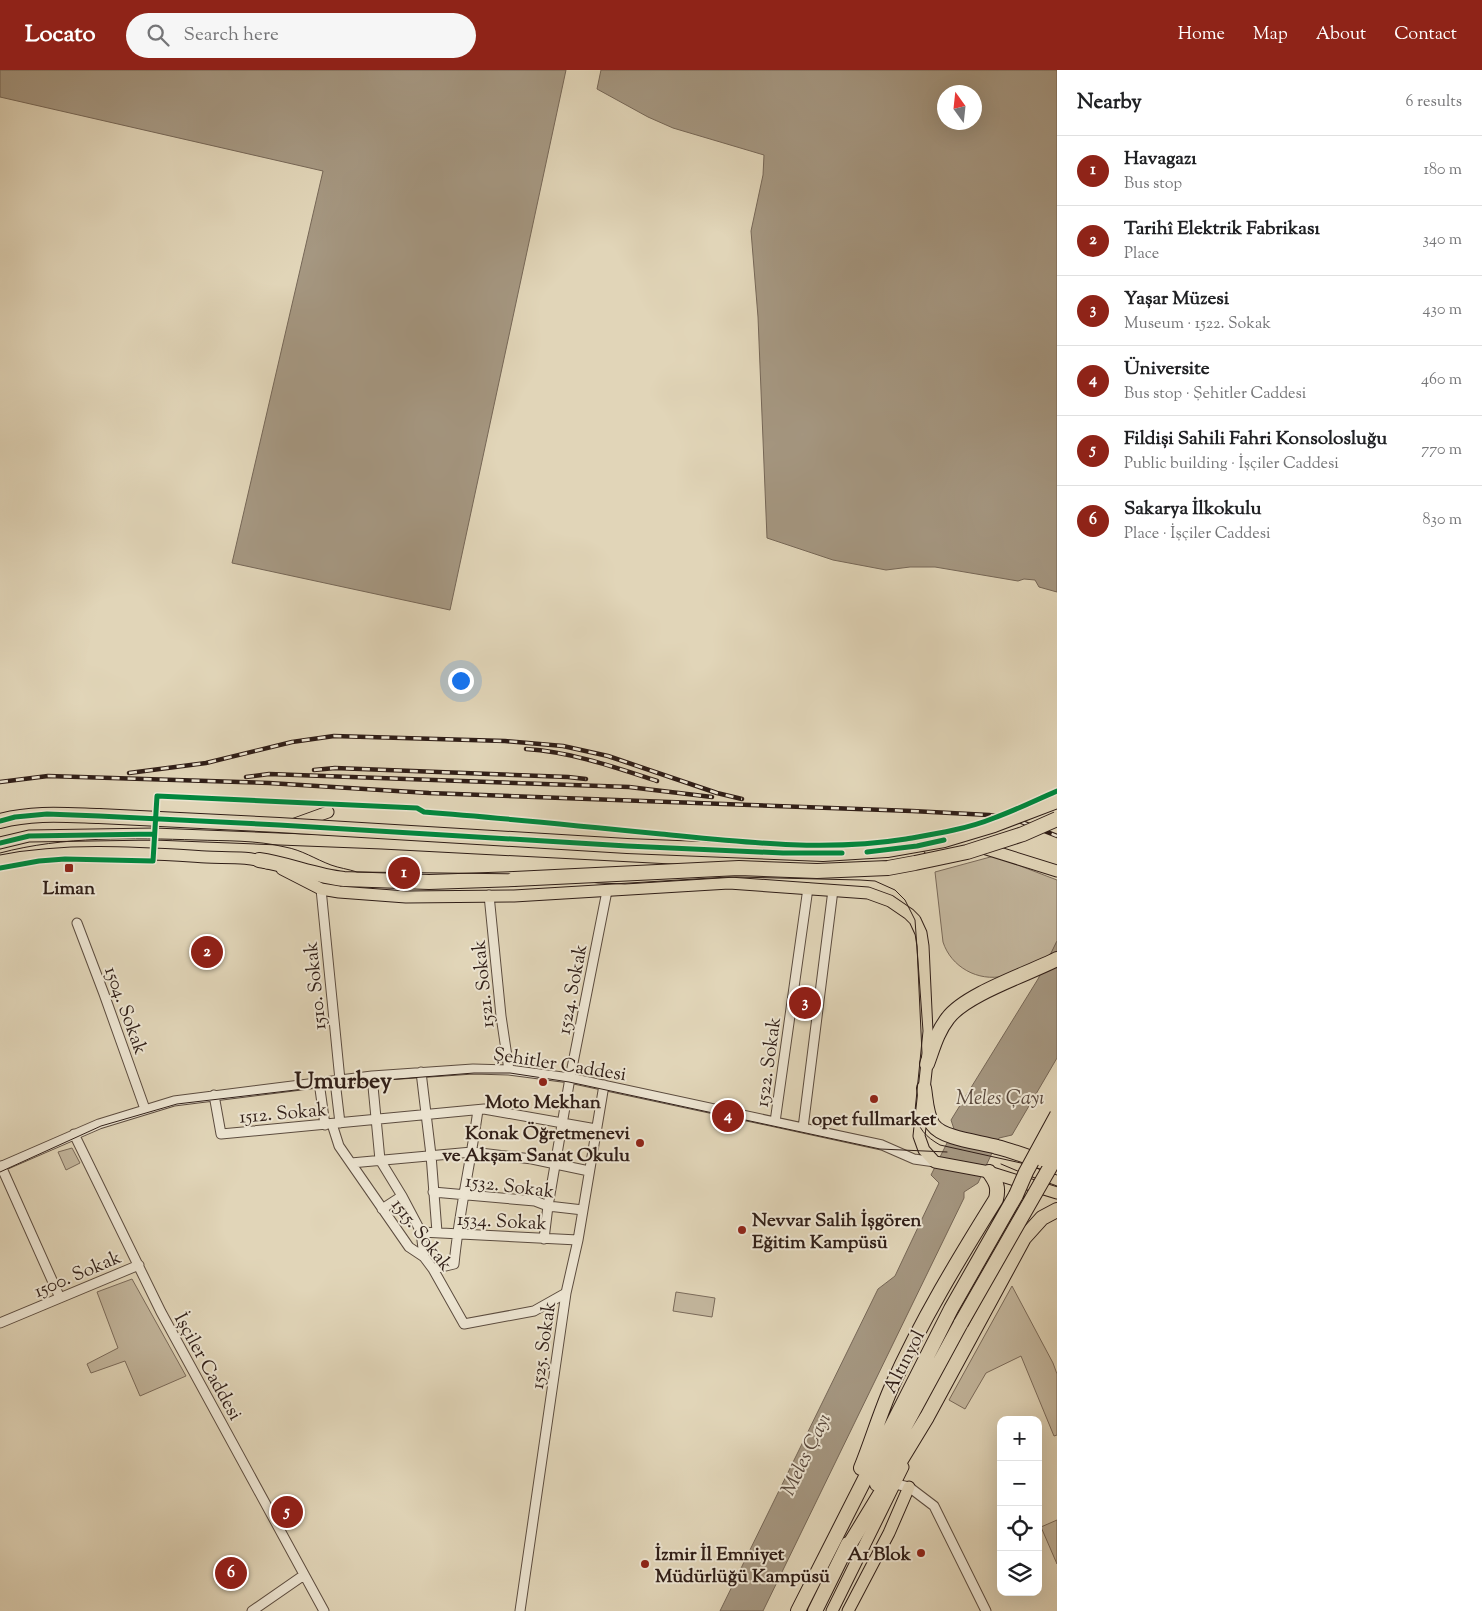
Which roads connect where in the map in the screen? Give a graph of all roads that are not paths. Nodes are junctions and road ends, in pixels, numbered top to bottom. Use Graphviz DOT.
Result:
graph roads {
  1 [pos="1057,801"];
  2 [pos="328,812"];
  3 [pos="1057,819"];
  4 [pos="0,821"];
  5 [pos="255,837"];
  6 [pos="0,843"];
  7 [pos="259,860"];
  8 [pos="0,861"];
  9 [pos="1057,870"];
  10 [pos="808,888"];
  11 [pos="321,889"];
  12 [pos="833,890"];
  13 [pos="607,891"];
  14 [pos="489,895"];
  15 [pos="77,923"];
  16 [pos="1057,959"];
  17 [pos="927,1064"];
  18 [pos="509,1070"];
  19 [pos="421,1072"];
  20 [pos="372,1076"];
  21 [pos="570,1078"];
  22 [pos="338,1080"];
  23 [pos="319,1082"];
  24 [pos="604,1085"];
  25 [pos="924,1088"];
  26 [pos="214,1095"];
  27 [pos="145,1109"];
  28 [pos="478,1110"];
  29 [pos="425,1115"];
  30 [pos="1057,1115"];
  31 [pos="376,1120"];
  32 [pos="563,1122"];
  33 [pos="775,1122"];
  34 [pos="332,1124"];
  35 [pos="596,1128"];
  36 [pos="803,1128"];
  37 [pos="74,1134"];
  38 [pos="1057,1136"];
  39 [pos="472,1152"];
  40 [pos="431,1155"];
  41 [pos="1057,1155"];
  42 [pos="380,1160"];
  43 [pos="935,1162"];
  44 [pos="351,1163"];
  45 [pos="555,1164"];
  46 [pos="0,1167"];
  47 [pos="1057,1168"];
  48 [pos="589,1172"];
  49 [pos="988,1172"];
  50 [pos="433,1192"];
  51 [pos="1057,1193"];
  52 [pos="465,1195"];
  53 [pos="1016,1195"];
  54 [pos="402,1196"];
  55 [pos="548,1206"];
  56 [pos="382,1209"];
  57 [pos="583,1210"];
  58 [pos="1057,1210"];
  59 [pos="421,1232"];
  60 [pos="437,1232"];
  61 [pos="457,1234"];
  62 [pos="544,1239"];
  63 [pos="578,1240"];
  64 [pos="424,1257"];
  65 [pos="140,1265"];
  66 [pos="433,1268"];
  67 [pos="566,1293"];
  68 [pos="60,1298"];
  69 [pos="0,1323"];
  70 [pos="927,1417"];
  71 [pos="895,1484"];
  72 [pos="909,1486"];
  73 [pos="842,1522"];
  74 [pos="845,1552"];
  75 [pos="304,1575"];
  76 [pos="252,1611"];
  77 [pos="324,1611"];
  78 [pos="520,1611"];
  79 [pos="798,1611"];
  80 [pos="815,1611"];
  81 [pos="832,1611"];
  82 [pos="848,1611"];
  83 [pos="986,1611"];
  1 -- 4 [label="highway, bridge"];
  2 -- 5 [label="main road"];
  3 -- 7 [label="highway, bridge"];
  5 -- 6 [label="main road"];
  5 -- 9 [label="main road"];
  7 -- 8 [label="main road"];
  7 -- 11 [label="main road"];
  10 -- 12 [label="main road"];
  10 -- 13 [label="main road"];
  10 -- 33 [label="street, 1522. Sokak"];
  11 -- 14 [label="main road"];
  11 -- 22 [label="street, 1510. Sokak"];
  12 -- 17 [label="main road"];
  12 -- 36 [label="street"];
  13 -- 14 [label="main road"];
  13 -- 21 [label="street, 1524. Sokak"];
  14 -- 18 [label="street, 1521. Sokak"];
  15 -- 27 [label="street, 1504. Sokak"];
  16 -- 17 [label="highway"];
  17 -- 25 [label="main road"];
  18 -- 19 [label="street, Şehitler Caddesi"];
  18 -- 21 [label="street, Şehitler Caddesi"];
  19 -- 20 [label="street, Şehitler Caddesi"];
  19 -- 29 [label="street"];
  20 -- 22 [label="street, Şehitler Caddesi"];
  20 -- 31 [label="street"];
  21 -- 24 [label="street, Şehitler Caddesi"];
  21 -- 32 [label="street, 1524. Sokak"];
  22 -- 23 [label="street, Şehitler Caddesi"];
  22 -- 34 [label="street, 1510. Sokak"];
  23 -- 26 [label="street, Şehitler Caddesi"];
  23 -- 34 [label="street, 1515. Sokak"];
  24 -- 33 [label="street, Şehitler Caddesi"];
  24 -- 35 [label="street, 1525. Sokak"];
  25 -- 43 [label="main road"];
  25 -- 47 [label="highway"];
  26 -- 27 [label="street, Şehitler Caddesi"];
  26 -- 34 [label="street, 1512. Sokak"];
  27 -- 37 [label="street, Şehitler Caddesi"];
  28 -- 29 [label="street, 1512. Sokak"];
  28 -- 32 [label="street, 1512. Sokak"];
  28 -- 39 [label="street"];
  29 -- 31 [label="street, 1512. Sokak"];
  29 -- 40 [label="street"];
  30 -- 53 [label="highway, bridge"];
  31 -- 34 [label="street, 1512. Sokak"];
  31 -- 42 [label="street"];
  32 -- 35 [label="street, 1512. Sokak"];
  32 -- 45 [label="street, 1524. Sokak"];
  33 -- 36 [label="street, Şehitler Caddesi"];
  34 -- 44 [label="street, 1515. Sokak"];
  35 -- 48 [label="street, 1525. Sokak"];
  36 -- 43 [label="street, Şehitler Caddesi"];
  37 -- 46 [label="street, Şehitler Caddesi"];
  37 -- 65 [label="street, İşçiler Caddesi"];
  38 -- 53 [label="highway, Altınyol, bridge"];
  39 -- 40 [label="street"];
  39 -- 45 [label="street"];
  39 -- 52 [label="street"];
  40 -- 42 [label="street"];
  40 -- 50 [label="street"];
  41 -- 74 [label="highway, Altınyol, bridge"];
  42 -- 44 [label="street"];
  42 -- 54 [label="street"];
  43 -- 49 [label="main road, Şehitler Caddesi"];
  44 -- 56 [label="street, 1515. Sokak"];
  45 -- 48 [label="street"];
  45 -- 55 [label="street, 1524. Sokak"];
  46 -- 68 [label="street"];
  48 -- 57 [label="street, 1525. Sokak"];
  49 -- 51 [label="main road, Şehitler Caddesi"];
  49 -- 73 [label="highway"];
  50 -- 52 [label="street, 1532. Sokak"];
  50 -- 60 [label="street"];
  52 -- 55 [label="street, 1532. Sokak"];
  52 -- 61 [label="street"];
  53 -- 73 [label="highway, Altınyol"];
  54 -- 56 [label="street"];
  54 -- 59 [label="street"];
  55 -- 57 [label="street, 1532. Sokak"];
  55 -- 62 [label="street, 1524. Sokak"];
  56 -- 64 [label="street, 1515. Sokak"];
  57 -- 63 [label="street, 1525. Sokak"];
  58 -- 70 [label="highway"];
  59 -- 60 [label="street, 1534. Sokak"];
  59 -- 64 [label="street"];
  60 -- 61 [label="street, 1534. Sokak"];
  61 -- 62 [label="street, 1534. Sokak"];
  61 -- 66 [label="street"];
  62 -- 63 [label="street, 1534. Sokak"];
  63 -- 67 [label="street, 1525. Sokak"];
  64 -- 66 [label="street, 1515. Sokak"];
  65 -- 68 [label="street, 1500. Sokak"];
  65 -- 75 [label="street, İşçiler Caddesi"];
  66 -- 67 [label="street, 1515. Sokak"];
  67 -- 78 [label="street, 1525. Sokak"];
  68 -- 69 [label="street, 1500. Sokak"];
  70 -- 71 [label="main road"];
  70 -- 74 [label="highway"];
  71 -- 72 [label="street"];
  71 -- 81 [label="main road"];
  72 -- 82 [label="main road"];
  72 -- 83 [label="street"];
  73 -- 79 [label="highway, Altınyol"];
  74 -- 80 [label="highway, Altınyol"];
  75 -- 76 [label="street"];
  75 -- 77 [label="street, İşçiler Caddesi"];
}
